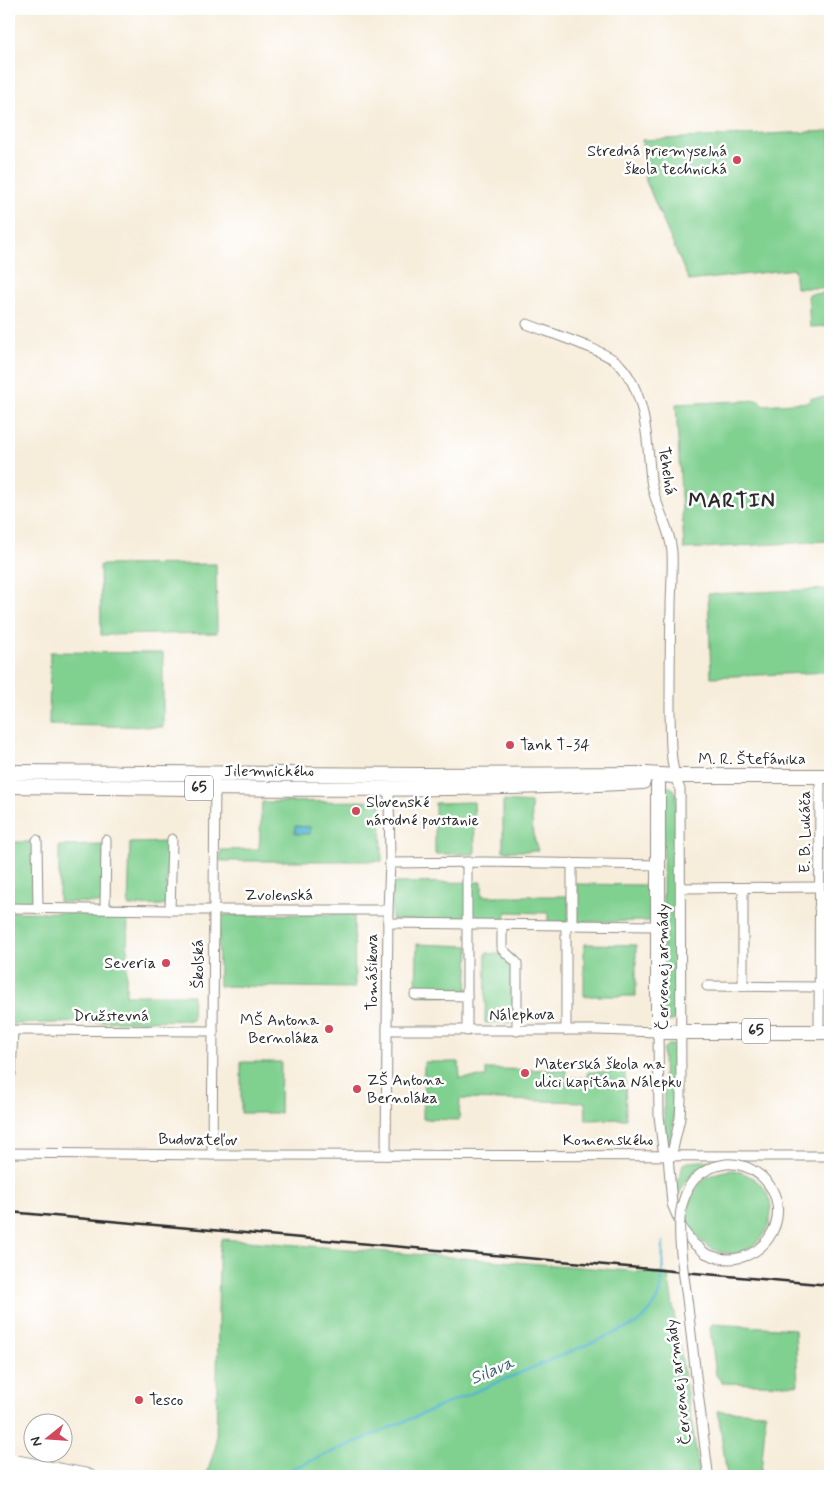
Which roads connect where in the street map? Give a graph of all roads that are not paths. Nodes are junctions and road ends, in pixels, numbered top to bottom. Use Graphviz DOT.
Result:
graph roads {
  1 [pos="527,324"];
  2 [pos="9,772"];
  3 [pos="215,774"];
  4 [pos="440,775"];
  5 [pos="674,776"];
  6 [pos="825,776"];
  7 [pos="658,784"];
  8 [pos="9,786"];
  9 [pos="215,788"];
  10 [pos="389,790"];
  11 [pos="440,790"];
  12 [pos="38,840"];
  13 [pos="106,840"];
  14 [pos="172,840"];
  15 [pos="467,862"];
  16 [pos="390,863"];
  17 [pos="572,863"];
  18 [pos="659,864"];
  19 [pos="680,888"];
  20 [pos="743,888"];
  21 [pos="819,888"];
  22 [pos="9,908"];
  23 [pos="105,908"];
  24 [pos="819,908"];
  25 [pos="830,908"];
  26 [pos="38,909"];
  27 [pos="170,910"];
  28 [pos="213,910"];
  29 [pos="388,910"];
  30 [pos="388,923"];
  31 [pos="467,924"];
  32 [pos="502,924"];
  33 [pos="659,924"];
  34 [pos="569,926"];
  35 [pos="707,986"];
  36 [pos="743,986"];
  37 [pos="820,987"];
  38 [pos="415,995"];
  39 [pos="467,996"];
  40 [pos="11,1030"];
  41 [pos="387,1030"];
  42 [pos="566,1030"];
  43 [pos="213,1031"];
  44 [pos="467,1031"];
  45 [pos="517,1031"];
  46 [pos="658,1032"];
  47 [pos="681,1032"];
  48 [pos="825,1032"];
  49 [pos="11,1074"];
  50 [pos="9,1153"];
  51 [pos="212,1155"];
  52 [pos="386,1155"];
  53 [pos="668,1156"];
  54 [pos="830,1156"];
  55 [pos="9,1461"];
  56 [pos="9,1474"];
  57 [pos="708,1474"];
  58 [pos="24,1476"];
  59 [pos="88,1476"];
  1 -- 5 [label="street, Tehelná"];
  2 -- 3 [label="main road, Jilemnického / 65"];
  3 -- 4 [label="main road, Jilemnického / 65"];
  3 -- 9 [label="street, Školská"];
  4 -- 5 [label="main road, Jilemnického / 65"];
  4 -- 11 [label="street"];
  5 -- 6 [label="main road, M. R. Štefánika / 65"];
  5 -- 7 [label="main road"];
  5 -- 19 [label="street, Červenej armády"];
  6 -- 21 [label="street, E. B. Lukáča"];
  7 -- 11 [label="main road, Jilemnického / 65"];
  7 -- 18 [label="main road, Červenej armády"];
  8 -- 9 [label="main road, Jilemnického / 65"];
  9 -- 10 [label="main road, Jilemnického / 65"];
  9 -- 28 [label="street, Školská"];
  10 -- 11 [label="main road, Jilemnického / 65"];
  10 -- 16 [label="street, Tomášikova"];
  12 -- 26 [label="street"];
  13 -- 23 [label="street"];
  14 -- 27 [label="street"];
  15 -- 16 [label="street"];
  15 -- 17 [label="street"];
  15 -- 31 [label="street"];
  16 -- 29 [label="street, Tomášikova"];
  17 -- 18 [label="street"];
  17 -- 34 [label="street"];
  18 -- 33 [label="main road, Červenej armády"];
  19 -- 20 [label="street, E. B. Lukáča"];
  19 -- 47 [label="street, Červenej armády"];
  20 -- 21 [label="street, E. B. Lukáča"];
  20 -- 36 [label="street"];
  21 -- 24 [label="street, E. B. Lukáča"];
  22 -- 26 [label="street, Zvolenská"];
  23 -- 26 [label="street, Zvolenská"];
  23 -- 27 [label="street, Zvolenská"];
  24 -- 25 [label="street"];
  24 -- 37 [label="street, E. B. Lukáča"];
  27 -- 28 [label="street, Zvolenská"];
  28 -- 29 [label="street, Zvolenská"];
  28 -- 43 [label="street, Školská"];
  29 -- 30 [label="street, Tomášikova"];
  30 -- 31 [label="street"];
  30 -- 41 [label="street, Tomášikova"];
  31 -- 32 [label="street"];
  31 -- 39 [label="street"];
  32 -- 34 [label="street"];
  32 -- 45 [label="street"];
  33 -- 34 [label="street"];
  33 -- 46 [label="main road, Červenej armády"];
  34 -- 42 [label="street"];
  35 -- 36 [label="street"];
  36 -- 37 [label="street"];
  37 -- 48 [label="street, E. B. Lukáča"];
  38 -- 39 [label="street"];
  39 -- 44 [label="street"];
  40 -- 43 [label="street, Družstevná"];
  40 -- 49 [label="street"];
  41 -- 44 [label="street, Nálepkova"];
  41 -- 52 [label="street, Tomášikova"];
  42 -- 45 [label="street, Nálepkova"];
  42 -- 46 [label="street, Nálepkova"];
  43 -- 51 [label="street, Školská"];
  44 -- 45 [label="street, Nálepkova"];
  46 -- 47 [label="main road, 65"];
  46 -- 53 [label="street, Červenej armády"];
  47 -- 48 [label="main road, 65"];
  47 -- 53 [label="street, Červenej armády"];
  50 -- 51 [label="street, Budovateľov"];
  51 -- 52 [label="street, Budovateľov"];
  52 -- 53 [label="street, Komenského"];
  53 -- 54 [label="street, Komenského"];
  53 -- 57 [label="street, Červenej armády, bridge"];
  55 -- 59 [label="main road"];
  56 -- 58 [label="main road"];
}
